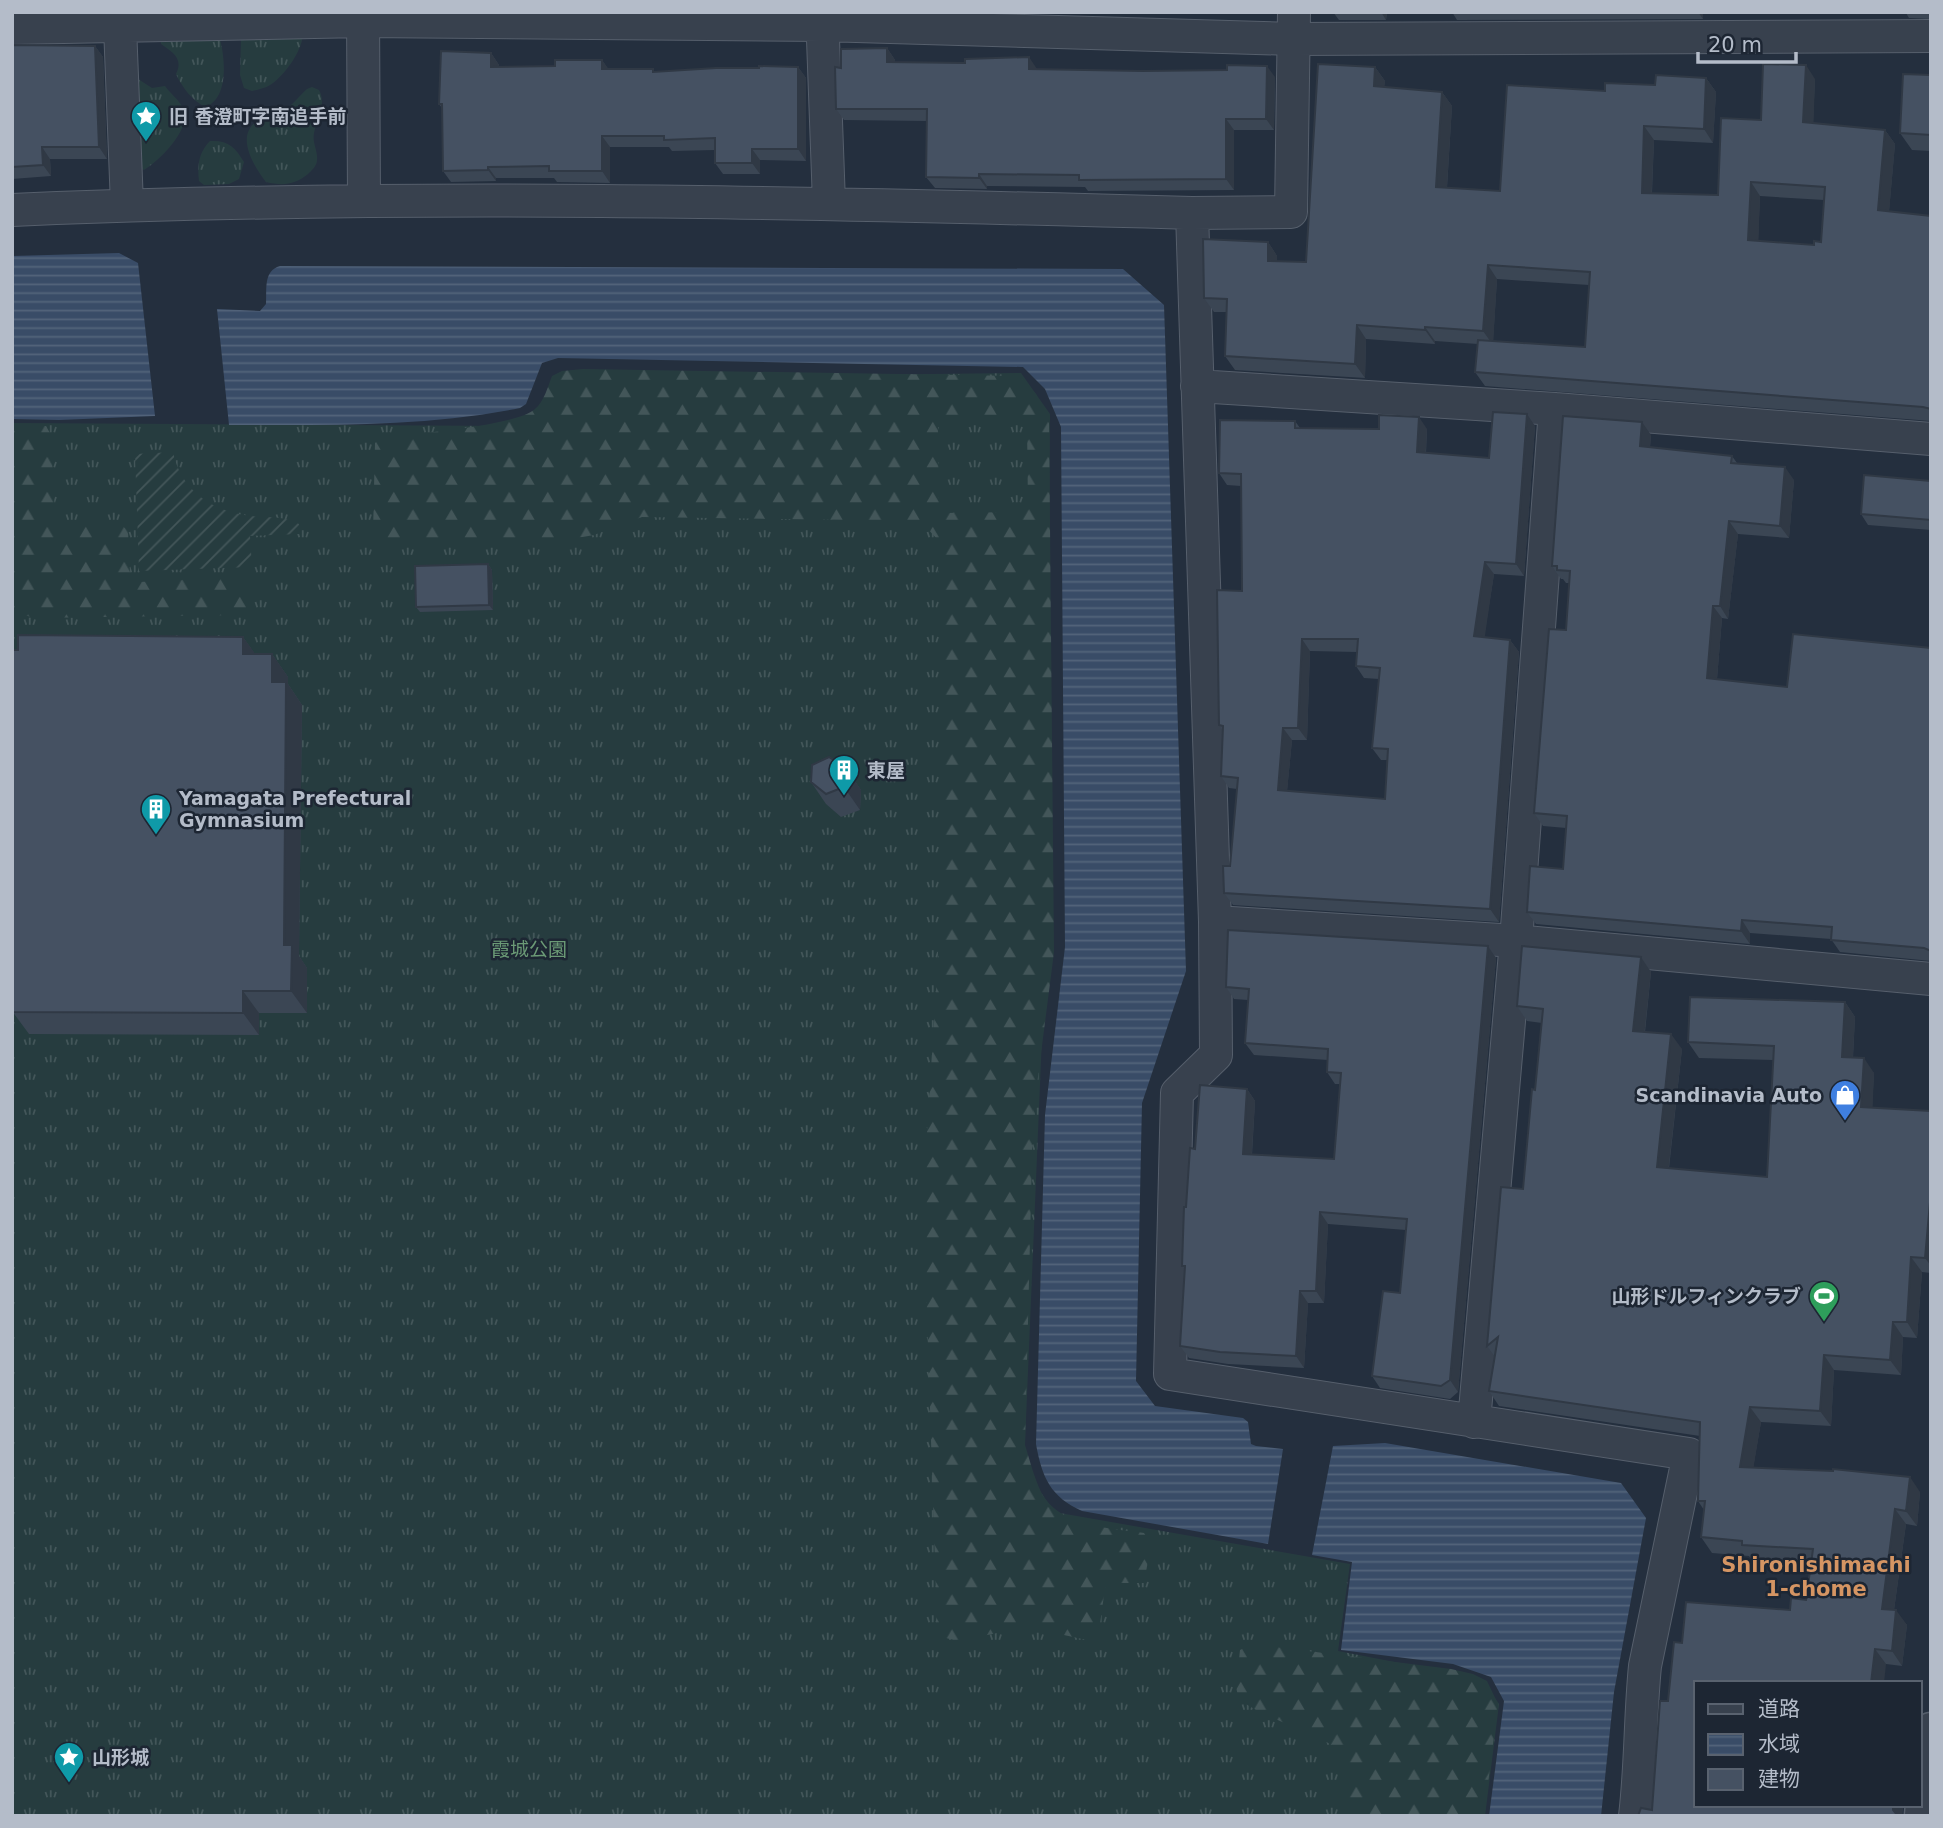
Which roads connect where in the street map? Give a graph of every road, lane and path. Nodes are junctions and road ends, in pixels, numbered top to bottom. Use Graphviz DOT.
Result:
graph roads {
  1 [pos="363,17"];
  2 [pos="822,18"];
  3 [pos="120,26"];
  4 [pos="1294,26"];
  5 [pos="12,28"];
  6 [pos="1931,36"];
  7 [pos="364,200"];
  8 [pos="829,203"];
  9 [pos="127,205"];
  10 [pos="12,210"];
  11 [pos="1192,213"];
  12 [pos="1197,386"];
  13 [pos="1555,409"];
  14 [pos="1931,439"];
  15 [pos="1215,922"];
  16 [pos="1516,941"];
  17 [pos="1931,979"];
  18 [pos="1474,1422"];
  19 [pos="1931,1732"];
  20 [pos="1635,1816"];
  21 [pos="1924,1816"];
  1 -- 2 [label="street"];
  1 -- 3 [label="street"];
  1 -- 7 [label="street"];
  2 -- 4 [label="street"];
  2 -- 8 [label="street"];
  3 -- 5 [label="street"];
  3 -- 9 [label="street"];
  4 -- 6 [label="street"];
  4 -- 11 [label="street"];
  7 -- 8 [label="street"];
  7 -- 9 [label="street"];
  8 -- 11 [label="street"];
  9 -- 10 [label="street"];
  11 -- 12 [label="street"];
  12 -- 13 [label="street"];
  12 -- 15 [label="street"];
  13 -- 14 [label="street"];
  13 -- 16 [label="street"];
  15 -- 16 [label="street"];
  15 -- 18 [label="street"];
  16 -- 17 [label="street"];
  16 -- 18 [label="street"];
  18 -- 20 [label="street"];
  19 -- 21 [label="street"];
}
